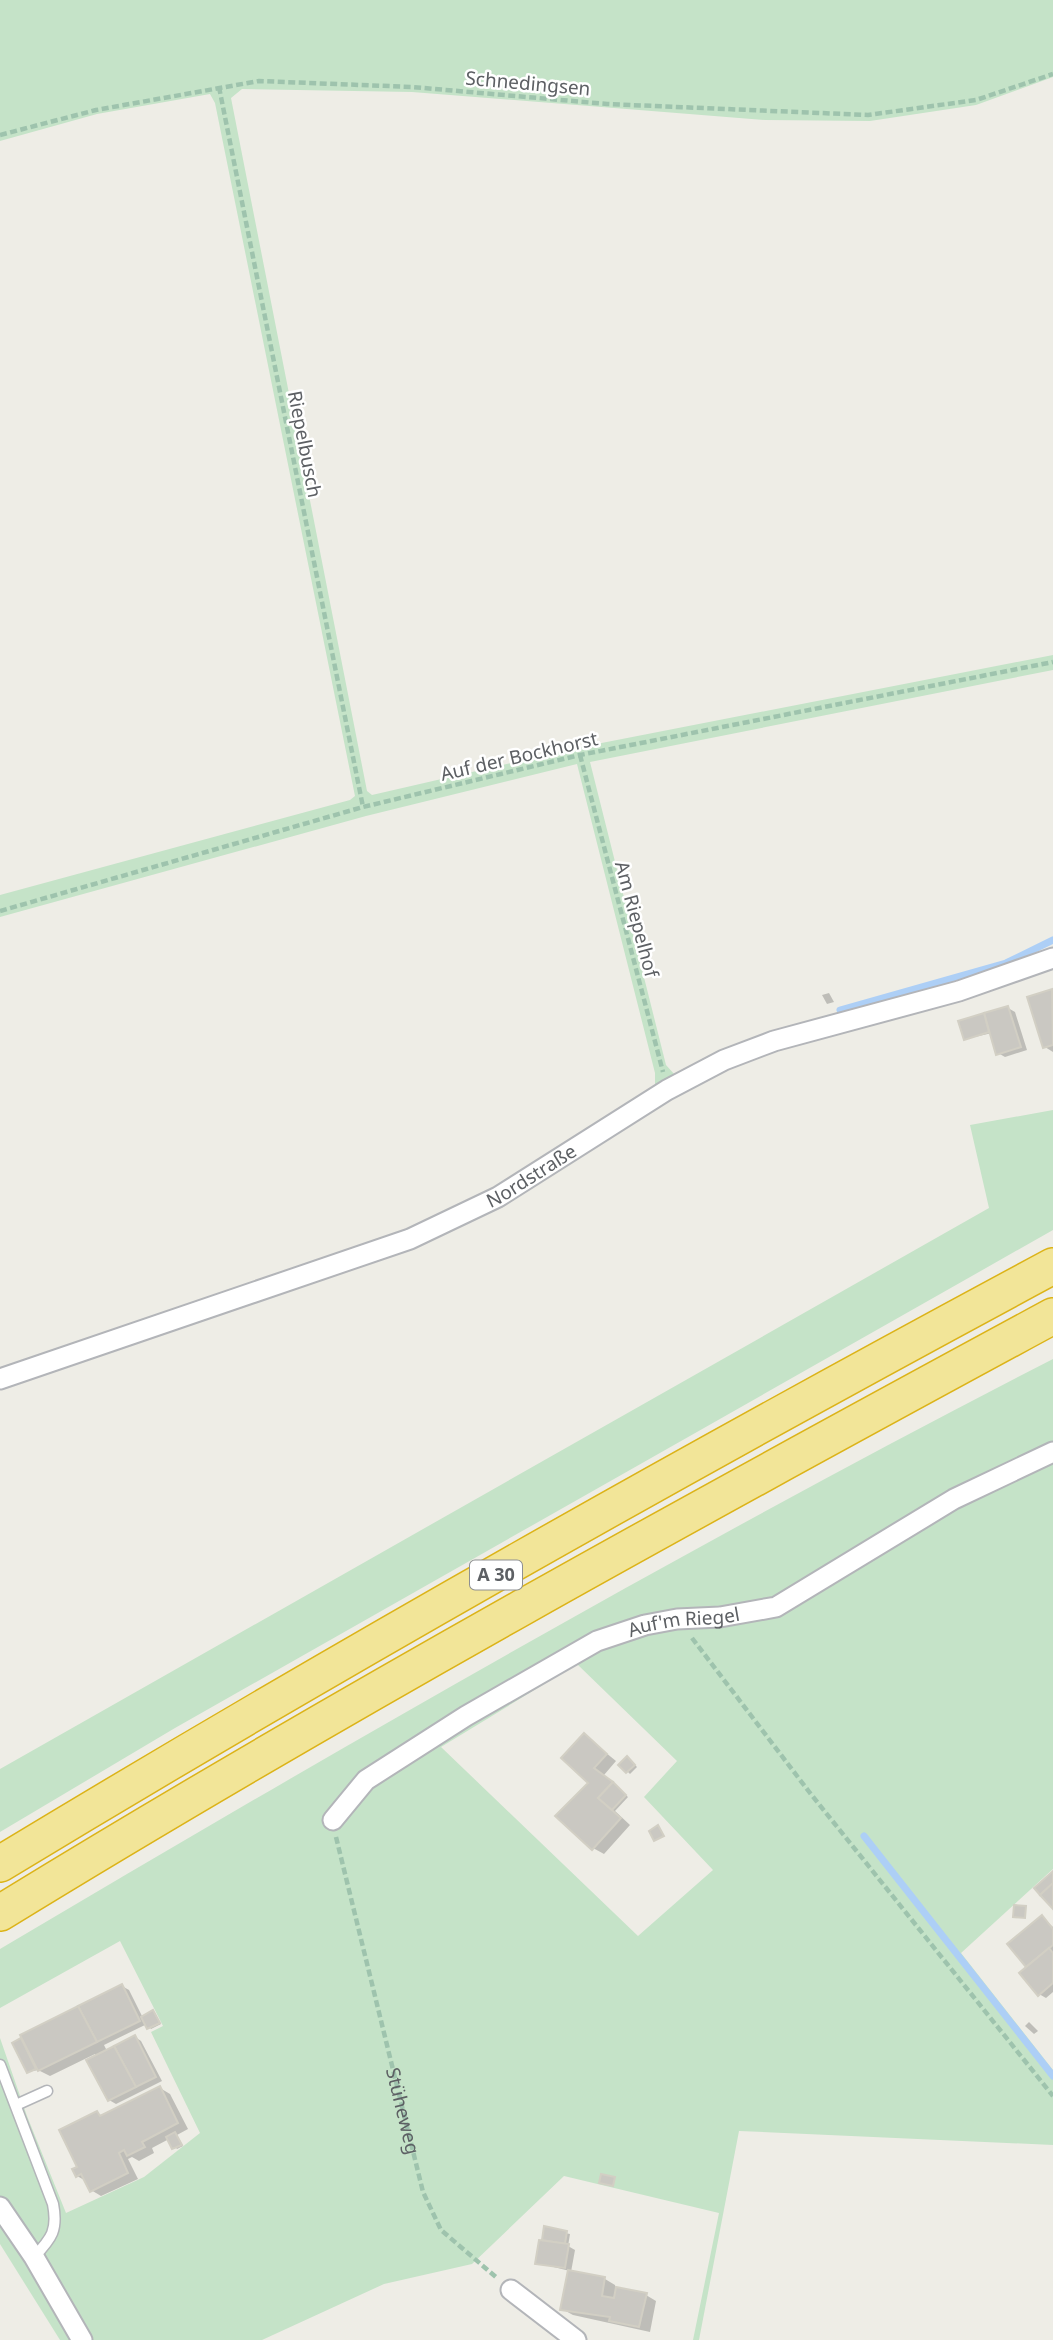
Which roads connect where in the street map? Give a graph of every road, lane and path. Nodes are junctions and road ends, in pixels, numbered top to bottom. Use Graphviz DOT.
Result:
graph roads {
  1 [pos="1053,74"];
  2 [pos="219,87"];
  3 [pos="0,135"];
  4 [pos="1053,662"];
  5 [pos="580,755"];
  6 [pos="363,807"];
  7 [pos="0,911"];
  8 [pos="1053,958"];
  9 [pos="667,1090"];
  10 [pos="1053,1266"];
  11 [pos="1053,1316"];
  12 [pos="0,1379"];
  13 [pos="1053,1452"];
  14 [pos="677,1619"];
  15 [pos="333,1820"];
  16 [pos="0,1864"];
  17 [pos="0,1913"];
  18 [pos="0,2065"];
  19 [pos="47,2091"];
  20 [pos="1053,2096"];
  21 [pos="16,2105"];
  22 [pos="0,2207"];
  23 [pos="34,2257"];
  24 [pos="511,2290"];
  25 [pos="82,2340"];
  26 [pos="576,2340"];
  1 -- 2 [label="path, Schnedingsen"];
  2 -- 3 [label="path, Schnedingsen"];
  2 -- 6 [label="path, Riepelbusch"];
  4 -- 5 [label="path, Auf der Bockhorst"];
  5 -- 6 [label="path, Auf der Bockhorst"];
  5 -- 9 [label="path, Am Riepelhof"];
  6 -- 7 [label="path, Auf der Bockhorst"];
  8 -- 9 [label="street, Nordstraße"];
  9 -- 12 [label="street, Nordstraße"];
  10 -- 16 [label="highway, A 30"];
  11 -- 17 [label="highway, A 30"];
  13 -- 14 [label="street, Auf'm Riegel"];
  14 -- 15 [label="street, Auf'm Riegel"];
  14 -- 20 [label="path"];
  15 -- 24 [label="path, Stüheweg"];
  18 -- 21 [label="lane"];
  19 -- 21 [label="lane"];
  21 -- 23 [label="lane"];
  22 -- 23 [label="street"];
  23 -- 25 [label="street"];
  24 -- 26 [label="street"];
}
